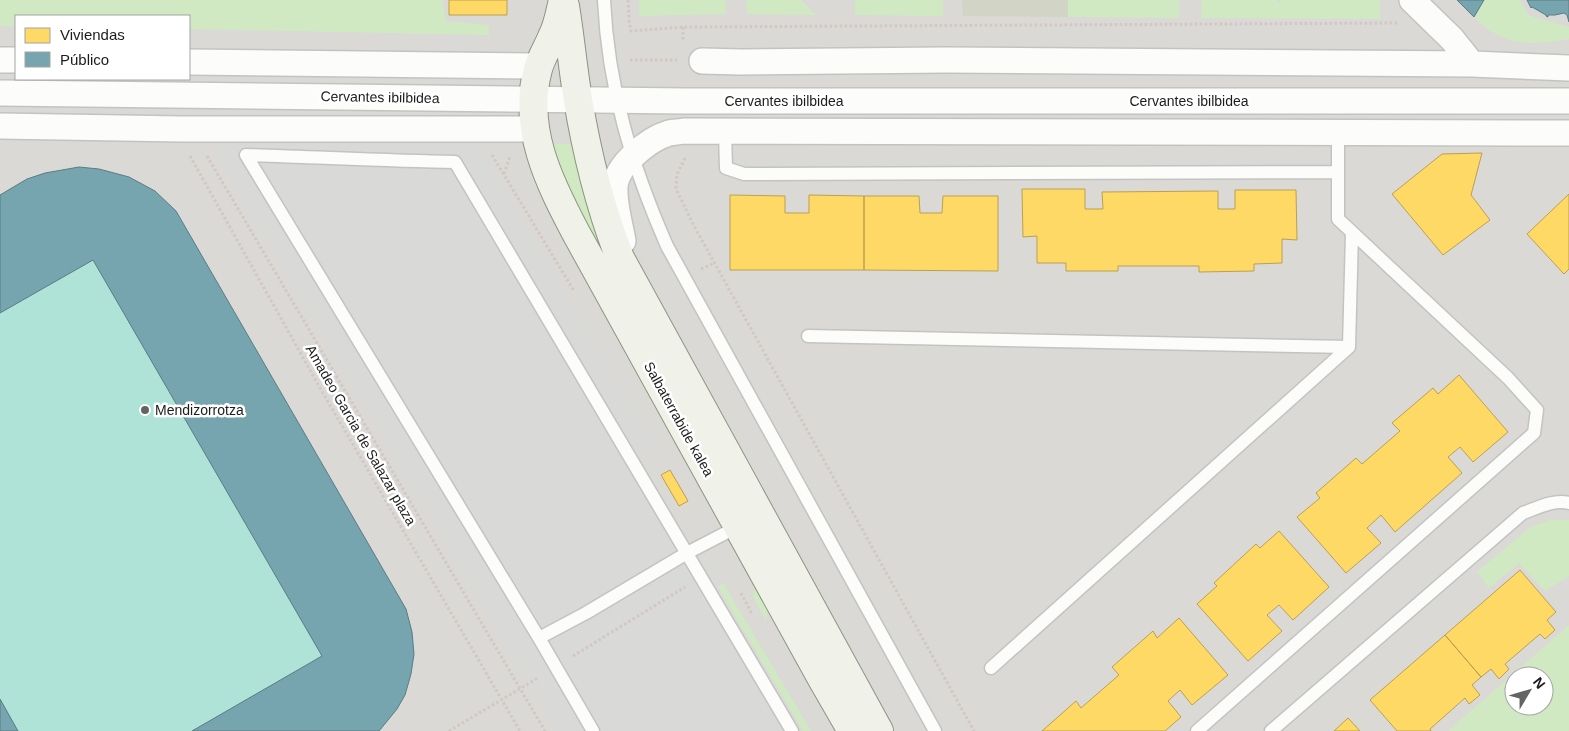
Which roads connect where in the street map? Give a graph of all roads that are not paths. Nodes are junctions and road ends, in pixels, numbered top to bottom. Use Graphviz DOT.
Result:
graph roads {
  1 [pos="564,0"];
  2 [pos="604,0"];
  3 [pos="1412,0"];
  4 [pos="0,60"];
  5 [pos="15,60"];
  6 [pos="702,61"];
  7 [pos="190,62"];
  8 [pos="1472,64"];
  9 [pos="538,66"];
  10 [pos="1569,68"];
  11 [pos="0,93"];
  12 [pos="533,98"];
  13 [pos="578,100"];
  14 [pos="617,100"];
  15 [pos="1569,101"];
  16 [pos="0,126"];
  17 [pos="535,129"];
  18 [pos="725,131"];
  19 [pos="1338,132"];
  20 [pos="1569,134"];
  21 [pos="632,157"];
  22 [pos="1338,172"];
  23 [pos="1352,233"];
  24 [pos="628,276"];
  25 [pos="808,336"];
  26 [pos="1349,347"];
  27 [pos="726,453"];
  28 [pos="1569,503"];
  29 [pos="738,525"];
  30 [pos="687,553"];
  31 [pos="792,572"];
  32 [pos="539,638"];
  33 [pos="991,668"];
  34 [pos="593,731"];
  35 [pos="792,731"];
  36 [pos="852,731"];
  37 [pos="879,731"];
  38 [pos="935,731"];
  39 [pos="1197,731"];
  40 [pos="1271,731"];
  1 -- 9 [label="street, Salbaterrabide kalea"];
  1 -- 13 [label="street, Salbaterrabide kalea"];
  2 -- 14 [label="lane"];
  3 -- 8 [label="street"];
  4 -- 5 [label="street"];
  6 -- 8 [label="street"];
  7 -- 9 [label="street"];
  8 -- 10 [label="street"];
  9 -- 12 [label="street, Salbaterrabide kalea"];
  11 -- 12 [label="street, Cervantes ibilbidea"];
  12 -- 13 [label="street, Cervantes ibilbidea"];
  12 -- 17 [label="street, Salbaterrabide kalea"];
  13 -- 14 [label="street, Cervantes ibilbidea"];
  13 -- 24 [label="street, Salbaterrabide kalea"];
  14 -- 15 [label="street, Cervantes ibilbidea"];
  14 -- 21 [label="lane"];
  16 -- 17 [label="street"];
  17 -- 29 [label="street, Salbaterrabide kalea"];
  18 -- 19 [label="street"];
  18 -- 21 [label="street"];
  18 -- 22 [label="lane"];
  19 -- 20 [label="street"];
  19 -- 22 [label="lane"];
  21 -- 24 [label="street"];
  21 -- 38 [label="lane"];
  22 -- 23 [label="lane"];
  23 -- 26 [label="lane"];
  23 -- 39 [label="lane"];
  24 -- 27 [label="street, Salbaterrabide kalea"];
  25 -- 26 [label="lane"];
  26 -- 33 [label="lane"];
  27 -- 29 [label="lane"];
  27 -- 31 [label="street, Salbaterrabide kalea"];
  28 -- 40 [label="lane"];
  29 -- 30 [label="lane"];
  29 -- 31 [label="lane"];
  29 -- 36 [label="street, Salbaterrabide kalea"];
  30 -- 32 [label="lane"];
  30 -- 32 [label="lane"];
  30 -- 35 [label="lane"];
  31 -- 37 [label="street, Salbaterrabide kalea"];
  32 -- 34 [label="lane"];
}
